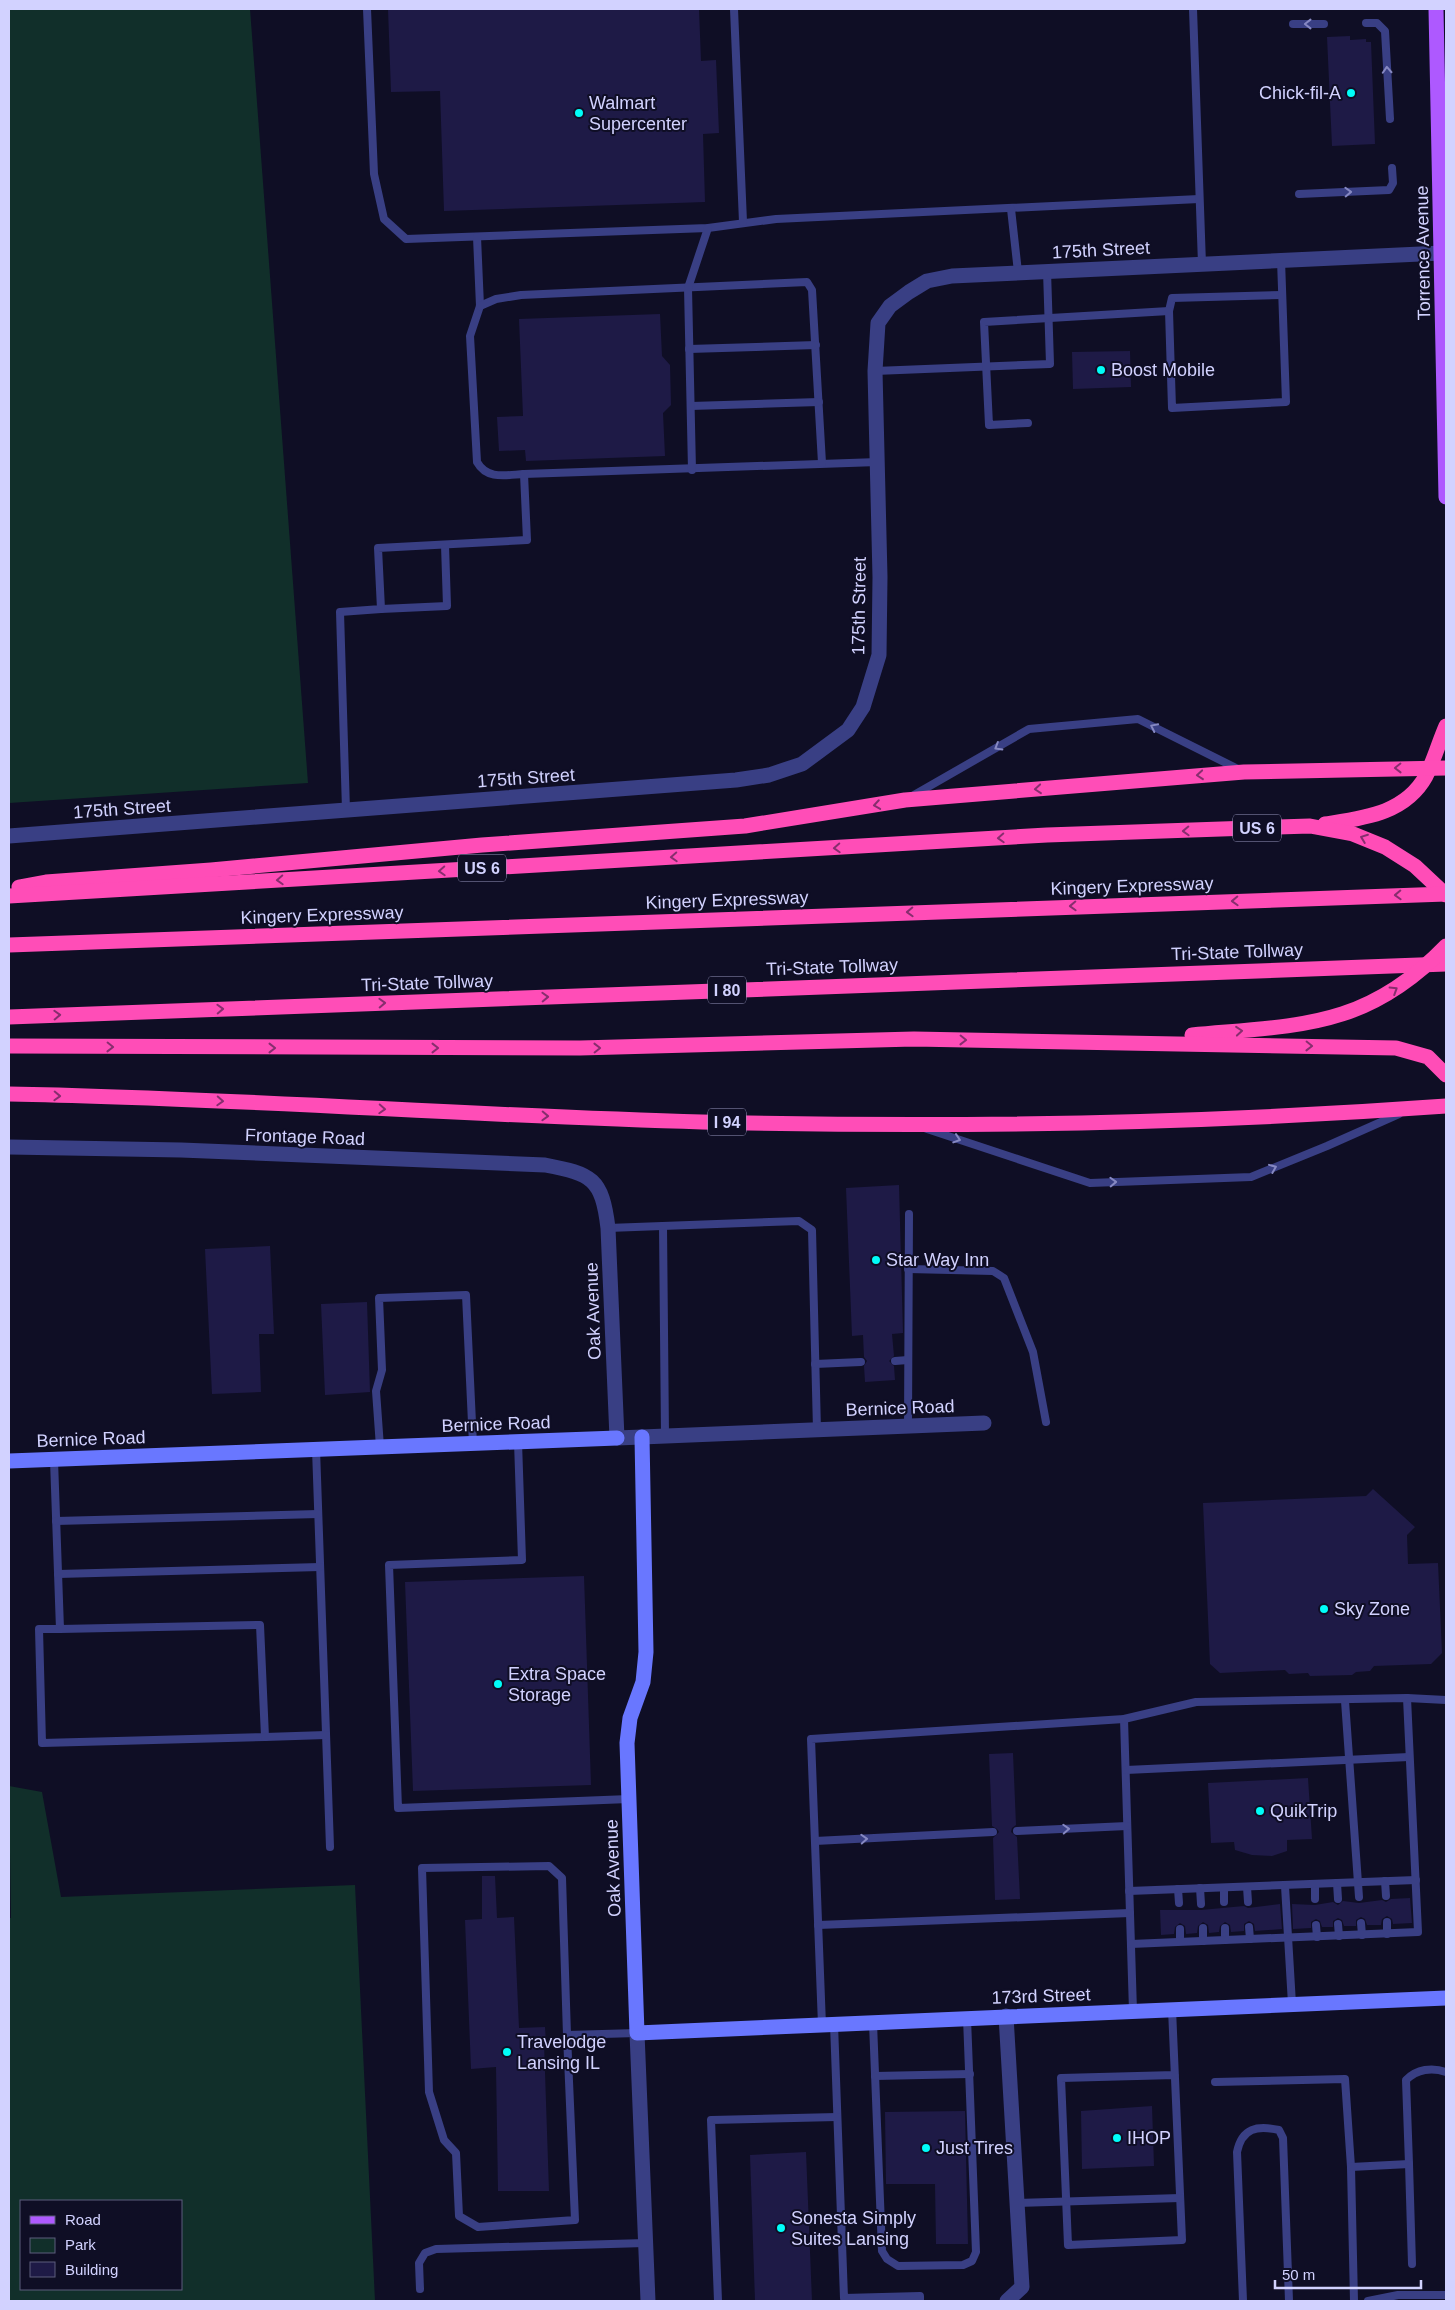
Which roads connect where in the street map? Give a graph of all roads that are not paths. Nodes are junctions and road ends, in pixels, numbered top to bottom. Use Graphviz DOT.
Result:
graph roads {
  1 [pos="367,9"];
  2 [pos="734,9"];
  3 [pos="1193,9"];
  4 [pos="1436,9"];
  5 [pos="1293,24"];
  6 [pos="1324,24"];
  7 [pos="1366,24"];
  8 [pos="1390,119"];
  9 [pos="1392,168"];
  10 [pos="1299,194"];
  11 [pos="1199,199"];
  12 [pos="1011,208"];
  13 [pos="744,222"];
  14 [pos="708,228"];
  15 [pos="477,237"];
  16 [pos="1442,253"];
  17 [pos="1281,260"];
  18 [pos="1202,264"];
  19 [pos="1047,271"];
  20 [pos="1018,272"];
  21 [pos="688,288"];
  22 [pos="1282,295"];
  23 [pos="480,306"];
  24 [pos="1169,311"];
  25 [pos="1047,318"];
  26 [pos="816,345"];
  27 [pos="689,349"];
  28 [pos="986,366"];
  29 [pos="875,371"];
  30 [pos="818,402"];
  31 [pos="691,406"];
  32 [pos="1028,423"];
  33 [pos="878,462"];
  34 [pos="822,463"];
  35 [pos="692,470"];
  36 [pos="524,474"];
  37 [pos="1446,497"];
  38 [pos="444,545"];
  39 [pos="380,610"];
  40 [pos="1446,726"];
  41 [pos="1446,768"];
  42 [pos="1244,772"];
  43 [pos="905,800"];
  44 [pos="346,810"];
  45 [pos="1310,826"];
  46 [pos="9,836"];
  47 [pos="9,888"];
  48 [pos="1446,894"];
  49 [pos="9,896"];
  50 [pos="9,945"];
  51 [pos="1446,946"];
  52 [pos="1446,964"];
  53 [pos="9,1017"];
  54 [pos="1121,1042"];
  55 [pos="9,1046"];
  56 [pos="1446,1075"];
  57 [pos="9,1094"];
  58 [pos="1446,1106"];
  59 [pos="1410,1109"];
  60 [pos="911,1124"];
  61 [pos="9,1147"];
  62 [pos="595,1184"];
  63 [pos="909,1214"];
  64 [pos="663,1226"];
  65 [pos="608,1228"];
  66 [pos="908,1269"];
  67 [pos="908,1360"];
  68 [pos="895,1361"];
  69 [pos="861,1362"];
  70 [pos="815,1364"];
  71 [pos="1046,1422"];
  72 [pos="984,1424"];
  73 [pos="908,1426"];
  74 [pos="817,1430"];
  75 [pos="665,1436"];
  76 [pos="642,1437"];
  77 [pos="617,1438"];
  78 [pos="518,1442"];
  79 [pos="473,1444"];
  80 [pos="380,1447"];
  81 [pos="316,1449"];
  82 [pos="54,1460"];
  83 [pos="9,1461"];
  84 [pos="318,1514"];
  85 [pos="56,1521"];
  86 [pos="320,1567"];
  87 [pos="58,1574"];
  88 [pos="60,1629"];
  89 [pos="1407,1698"];
  90 [pos="1345,1700"];
  91 [pos="1446,1700"];
  92 [pos="1124,1719"];
  93 [pos="326,1736"];
  94 [pos="265,1737"];
  95 [pos="1409,1757"];
  96 [pos="1349,1758"];
  97 [pos="1126,1770"];
  98 [pos="629,1799"];
  99 [pos="1127,1826"];
  100 [pos="1017,1831"];
  101 [pos="993,1832"];
  102 [pos="815,1841"];
  103 [pos="330,1847"];
  104 [pos="1416,1880"];
  105 [pos="1385,1881"];
  106 [pos="1357,1882"];
  107 [pos="1337,1883"];
  108 [pos="1314,1884"];
  109 [pos="1285,1886"];
  110 [pos="1247,1887"];
  111 [pos="1200,1888"];
  112 [pos="1224,1888"];
  113 [pos="1178,1889"];
  114 [pos="1129,1891"];
  115 [pos="1386,1896"];
  116 [pos="1338,1898"];
  117 [pos="1358,1898"];
  118 [pos="1315,1899"];
  119 [pos="1224,1902"];
  120 [pos="1248,1902"];
  121 [pos="1179,1903"];
  122 [pos="1202,1904"];
  123 [pos="1130,1913"];
  124 [pos="1387,1922"];
  125 [pos="1361,1923"];
  126 [pos="1338,1924"];
  127 [pos="818,1925"];
  128 [pos="1316,1925"];
  129 [pos="1249,1927"];
  130 [pos="1203,1928"];
  131 [pos="1225,1928"];
  132 [pos="1180,1930"];
  133 [pos="1387,1934"];
  134 [pos="1339,1936"];
  135 [pos="1362,1936"];
  136 [pos="1288,1937"];
  137 [pos="1317,1937"];
  138 [pos="1250,1939"];
  139 [pos="1226,1940"];
  140 [pos="1203,1941"];
  141 [pos="1180,1942"];
  142 [pos="1131,1944"];
  143 [pos="1446,1998"];
  144 [pos="1292,2004"];
  145 [pos="1172,2009"];
  146 [pos="1133,2011"];
  147 [pos="1006,2016"];
  148 [pos="967,2018"];
  149 [pos="873,2023"];
  150 [pos="828,2024"];
  151 [pos="638,2033"];
  152 [pos="567,2035"];
  153 [pos="1446,2072"];
  154 [pos="970,2074"];
  155 [pos="1175,2075"];
  156 [pos="875,2076"];
  157 [pos="1215,2082"];
  158 [pos="837,2117"];
  159 [pos="1410,2164"];
  160 [pos="1351,2166"];
  161 [pos="1180,2198"];
  162 [pos="1066,2201"];
  163 [pos="1017,2203"];
  164 [pos="646,2243"];
  165 [pos="1412,2264"];
  166 [pos="420,2289"];
  167 [pos="1446,2294"];
  168 [pos="648,2301"];
  169 [pos="718,2301"];
  170 [pos="920,2301"];
  171 [pos="1006,2301"];
  172 [pos="1243,2301"];
  173 [pos="1290,2301"];
  174 [pos="1354,2301"];
  175 [pos="1368,2301"];
  1 -- 15 [label="lane"];
  2 -- 13 [label="lane"];
  3 -- 11 [label="lane"];
  4 -- 16 [label="main road, Torrence Avenue"];
  6 -- 5 [label="lane, one-way"];
  8 -- 7 [label="lane, one-way"];
  10 -- 9 [label="lane, one-way"];
  11 -- 12 [label="lane"];
  11 -- 18 [label="lane"];
  12 -- 13 [label="lane"];
  12 -- 20 [label="lane"];
  13 -- 14 [label="lane"];
  14 -- 15 [label="lane"];
  14 -- 21 [label="lane"];
  15 -- 23 [label="lane"];
  16 -- 17 [label="street, 175th Street"];
  16 -- 37 [label="main road, Torrence Avenue"];
  17 -- 18 [label="street, 175th Street"];
  17 -- 22 [label="lane"];
  18 -- 19 [label="street, 175th Street"];
  19 -- 20 [label="street, 175th Street"];
  19 -- 25 [label="lane"];
  20 -- 29 [label="street, 175th Street"];
  21 -- 23 [label="lane"];
  21 -- 26 [label="lane"];
  21 -- 27 [label="lane"];
  22 -- 24 [label="lane"];
  22 -- 24 [label="lane"];
  23 -- 36 [label="lane"];
  24 -- 25 [label="lane"];
  25 -- 28 [label="lane"];
  25 -- 28 [label="lane"];
  26 -- 27 [label="lane"];
  26 -- 30 [label="lane"];
  27 -- 31 [label="lane"];
  28 -- 29 [label="lane"];
  28 -- 32 [label="lane"];
  29 -- 33 [label="street, 175th Street"];
  30 -- 31 [label="lane"];
  30 -- 34 [label="lane"];
  31 -- 35 [label="lane"];
  33 -- 34 [label="lane"];
  33 -- 44 [label="street, 175th Street"];
  34 -- 35 [label="lane"];
  35 -- 36 [label="lane"];
  36 -- 38 [label="lane"];
  38 -- 39 [label="lane"];
  38 -- 39 [label="lane"];
  39 -- 44 [label="lane"];
  40 -- 45 [label="highway"];
  41 -- 42 [label="highway, one-way"];
  42 -- 43 [label="highway, one-way"];
  42 -- 43 [label="lane, one-way"];
  43 -- 47 [label="highway, one-way"];
  44 -- 46 [label="street, 175th Street"];
  48 -- 45 [label="highway, US 6, one-way"];
  45 -- 49 [label="highway, US 6, one-way"];
  48 -- 50 [label="highway, Kingery Expressway, one-way"];
  54 -- 51 [label="highway, one-way"];
  53 -- 52 [label="highway, Tri-State Tollway / I 80, one-way"];
  55 -- 54 [label="highway, one-way"];
  54 -- 56 [label="highway, one-way"];
  57 -- 60 [label="highway, I 94, one-way"];
  58 -- 59 [label="highway, I 94"];
  59 -- 60 [label="highway, I 94"];
  60 -- 59 [label="lane, one-way"];
  61 -- 62 [label="street, Frontage Road"];
  62 -- 65 [label="street, Oak Avenue"];
  63 -- 66 [label="lane"];
  64 -- 65 [label="lane"];
  64 -- 70 [label="lane"];
  64 -- 75 [label="lane"];
  65 -- 77 [label="street, Oak Avenue"];
  66 -- 67 [label="lane"];
  66 -- 71 [label="lane"];
  67 -- 68 [label="lane"];
  67 -- 73 [label="lane"];
  69 -- 70 [label="lane"];
  70 -- 74 [label="lane"];
  72 -- 73 [label="street, Bernice Road"];
  73 -- 74 [label="street, Bernice Road"];
  74 -- 75 [label="street, Bernice Road"];
  75 -- 76 [label="street, Bernice Road"];
  76 -- 77 [label="street, Bernice Road"];
  76 -- 98 [label="street, Oak Avenue"];
  77 -- 78 [label="street, Bernice Road"];
  78 -- 79 [label="street, Bernice Road"];
  78 -- 98 [label="lane"];
  79 -- 80 [label="street, Bernice Road"];
  79 -- 80 [label="lane"];
  80 -- 81 [label="street, Bernice Road"];
  81 -- 82 [label="street, Bernice Road"];
  81 -- 84 [label="lane"];
  82 -- 83 [label="street, Bernice Road"];
  82 -- 85 [label="lane"];
  84 -- 85 [label="lane"];
  84 -- 86 [label="lane"];
  85 -- 87 [label="lane"];
  86 -- 87 [label="lane"];
  86 -- 93 [label="lane"];
  87 -- 88 [label="lane"];
  88 -- 94 [label="lane"];
  88 -- 94 [label="lane"];
  89 -- 90 [label="lane"];
  89 -- 91 [label="lane"];
  89 -- 95 [label="lane"];
  90 -- 92 [label="lane"];
  90 -- 96 [label="lane"];
  92 -- 97 [label="lane"];
  92 -- 102 [label="lane"];
  93 -- 94 [label="lane"];
  93 -- 103 [label="lane"];
  95 -- 96 [label="lane"];
  95 -- 104 [label="lane"];
  96 -- 97 [label="lane"];
  96 -- 106 [label="lane"];
  97 -- 99 [label="lane"];
  98 -- 151 [label="street, Oak Avenue"];
  100 -- 99 [label="lane, one-way"];
  99 -- 114 [label="lane"];
  102 -- 101 [label="lane, one-way"];
  102 -- 127 [label="lane"];
  104 -- 105 [label="lane"];
  104 -- 133 [label="lane"];
  105 -- 106 [label="lane"];
  105 -- 115 [label="lane"];
  106 -- 107 [label="lane"];
  106 -- 117 [label="lane"];
  107 -- 108 [label="lane"];
  107 -- 116 [label="lane"];
  108 -- 109 [label="lane"];
  108 -- 118 [label="lane"];
  109 -- 110 [label="lane"];
  109 -- 136 [label="lane"];
  110 -- 112 [label="lane"];
  110 -- 120 [label="lane"];
  111 -- 112 [label="lane"];
  111 -- 113 [label="lane"];
  111 -- 122 [label="lane"];
  112 -- 119 [label="lane"];
  113 -- 114 [label="lane"];
  113 -- 121 [label="lane"];
  114 -- 123 [label="lane"];
  123 -- 127 [label="lane"];
  123 -- 142 [label="lane"];
  124 -- 133 [label="lane"];
  125 -- 135 [label="lane"];
  126 -- 134 [label="lane"];
  127 -- 150 [label="lane"];
  128 -- 137 [label="lane"];
  129 -- 138 [label="lane"];
  130 -- 140 [label="lane"];
  131 -- 139 [label="lane"];
  132 -- 141 [label="lane"];
  133 -- 135 [label="lane"];
  134 -- 135 [label="lane"];
  134 -- 137 [label="lane"];
  136 -- 137 [label="lane"];
  136 -- 138 [label="lane"];
  136 -- 144 [label="lane"];
  138 -- 139 [label="lane"];
  139 -- 140 [label="lane"];
  140 -- 141 [label="lane"];
  141 -- 142 [label="lane"];
  142 -- 146 [label="lane"];
  143 -- 144 [label="street, 173rd Street"];
  144 -- 145 [label="street, 173rd Street"];
  145 -- 146 [label="street, 173rd Street"];
  145 -- 155 [label="lane"];
  146 -- 147 [label="street, 173rd Street"];
  147 -- 148 [label="street, 173rd Street"];
  147 -- 163 [label="street"];
  148 -- 149 [label="street, 173rd Street"];
  148 -- 154 [label="lane"];
  149 -- 150 [label="street, 173rd Street"];
  149 -- 156 [label="lane"];
  150 -- 151 [label="street, 173rd Street"];
  150 -- 158 [label="lane"];
  151 -- 152 [label="lane"];
  151 -- 164 [label="street, Oak Avenue"];
  152 -- 152 [label="lane"];
  153 -- 159 [label="lane"];
  154 -- 156 [label="lane"];
  154 -- 156 [label="lane"];
  155 -- 161 [label="lane"];
  155 -- 162 [label="lane"];
  157 -- 160 [label="lane"];
  158 -- 169 [label="lane"];
  158 -- 170 [label="lane"];
  159 -- 160 [label="lane"];
  159 -- 165 [label="lane"];
  160 -- 174 [label="lane"];
  161 -- 162 [label="lane"];
  161 -- 162 [label="lane"];
  162 -- 163 [label="lane"];
  163 -- 171 [label="street"];
  164 -- 166 [label="lane"];
  164 -- 168 [label="street, Oak Avenue"];
  167 -- 175 [label="lane"];
  172 -- 173 [label="lane"];
}
